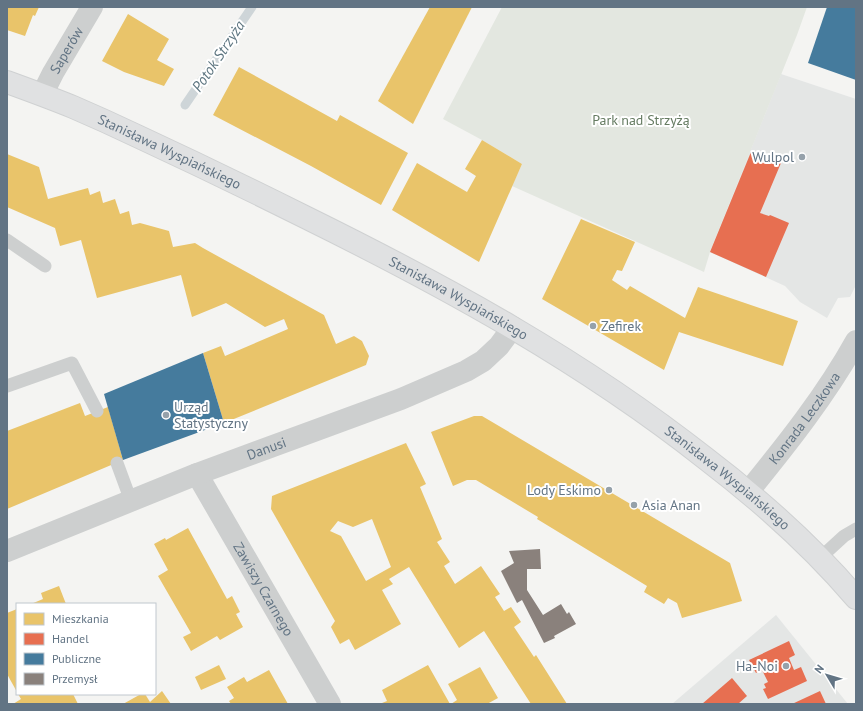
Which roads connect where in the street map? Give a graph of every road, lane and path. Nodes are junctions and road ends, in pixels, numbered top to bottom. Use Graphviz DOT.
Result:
graph roads {
  1 [pos="92,7"];
  2 [pos="7,82"];
  3 [pos="42,95"];
  4 [pos="7,240"];
  5 [pos="45,266"];
  6 [pos="512,327"];
  7 [pos="856,341"];
  8 [pos="7,386"];
  9 [pos="97,411"];
  10 [pos="117,463"];
  11 [pos="197,474"];
  12 [pos="748,492"];
  13 [pos="131,501"];
  14 [pos="856,529"];
  15 [pos="7,551"];
  16 [pos="820,558"];
  17 [pos="856,598"];
  18 [pos="330,704"];
  1 -- 3 [label="street, Saperów"];
  2 -- 3 [label="main road, Stanisława Wyspiańskiego"];
  3 -- 6 [label="main road, Stanisława Wyspiańskiego"];
  4 -- 5 [label="lane"];
  6 -- 11 [label="street, Danusi"];
  6 -- 12 [label="main road, Stanisława Wyspiańskiego"];
  7 -- 12 [label="street, Konrada Leczkowa"];
  8 -- 9 [label="lane"];
  10 -- 13 [label="lane"];
  11 -- 13 [label="street, Danusi"];
  11 -- 18 [label="street, Zawiszy Czarnego"];
  12 -- 16 [label="main road, Stanisława Wyspiańskiego"];
  13 -- 15 [label="street, Danusi"];
  14 -- 16 [label="lane"];
  16 -- 17 [label="main road, Stanisława Wyspiańskiego"];
}
